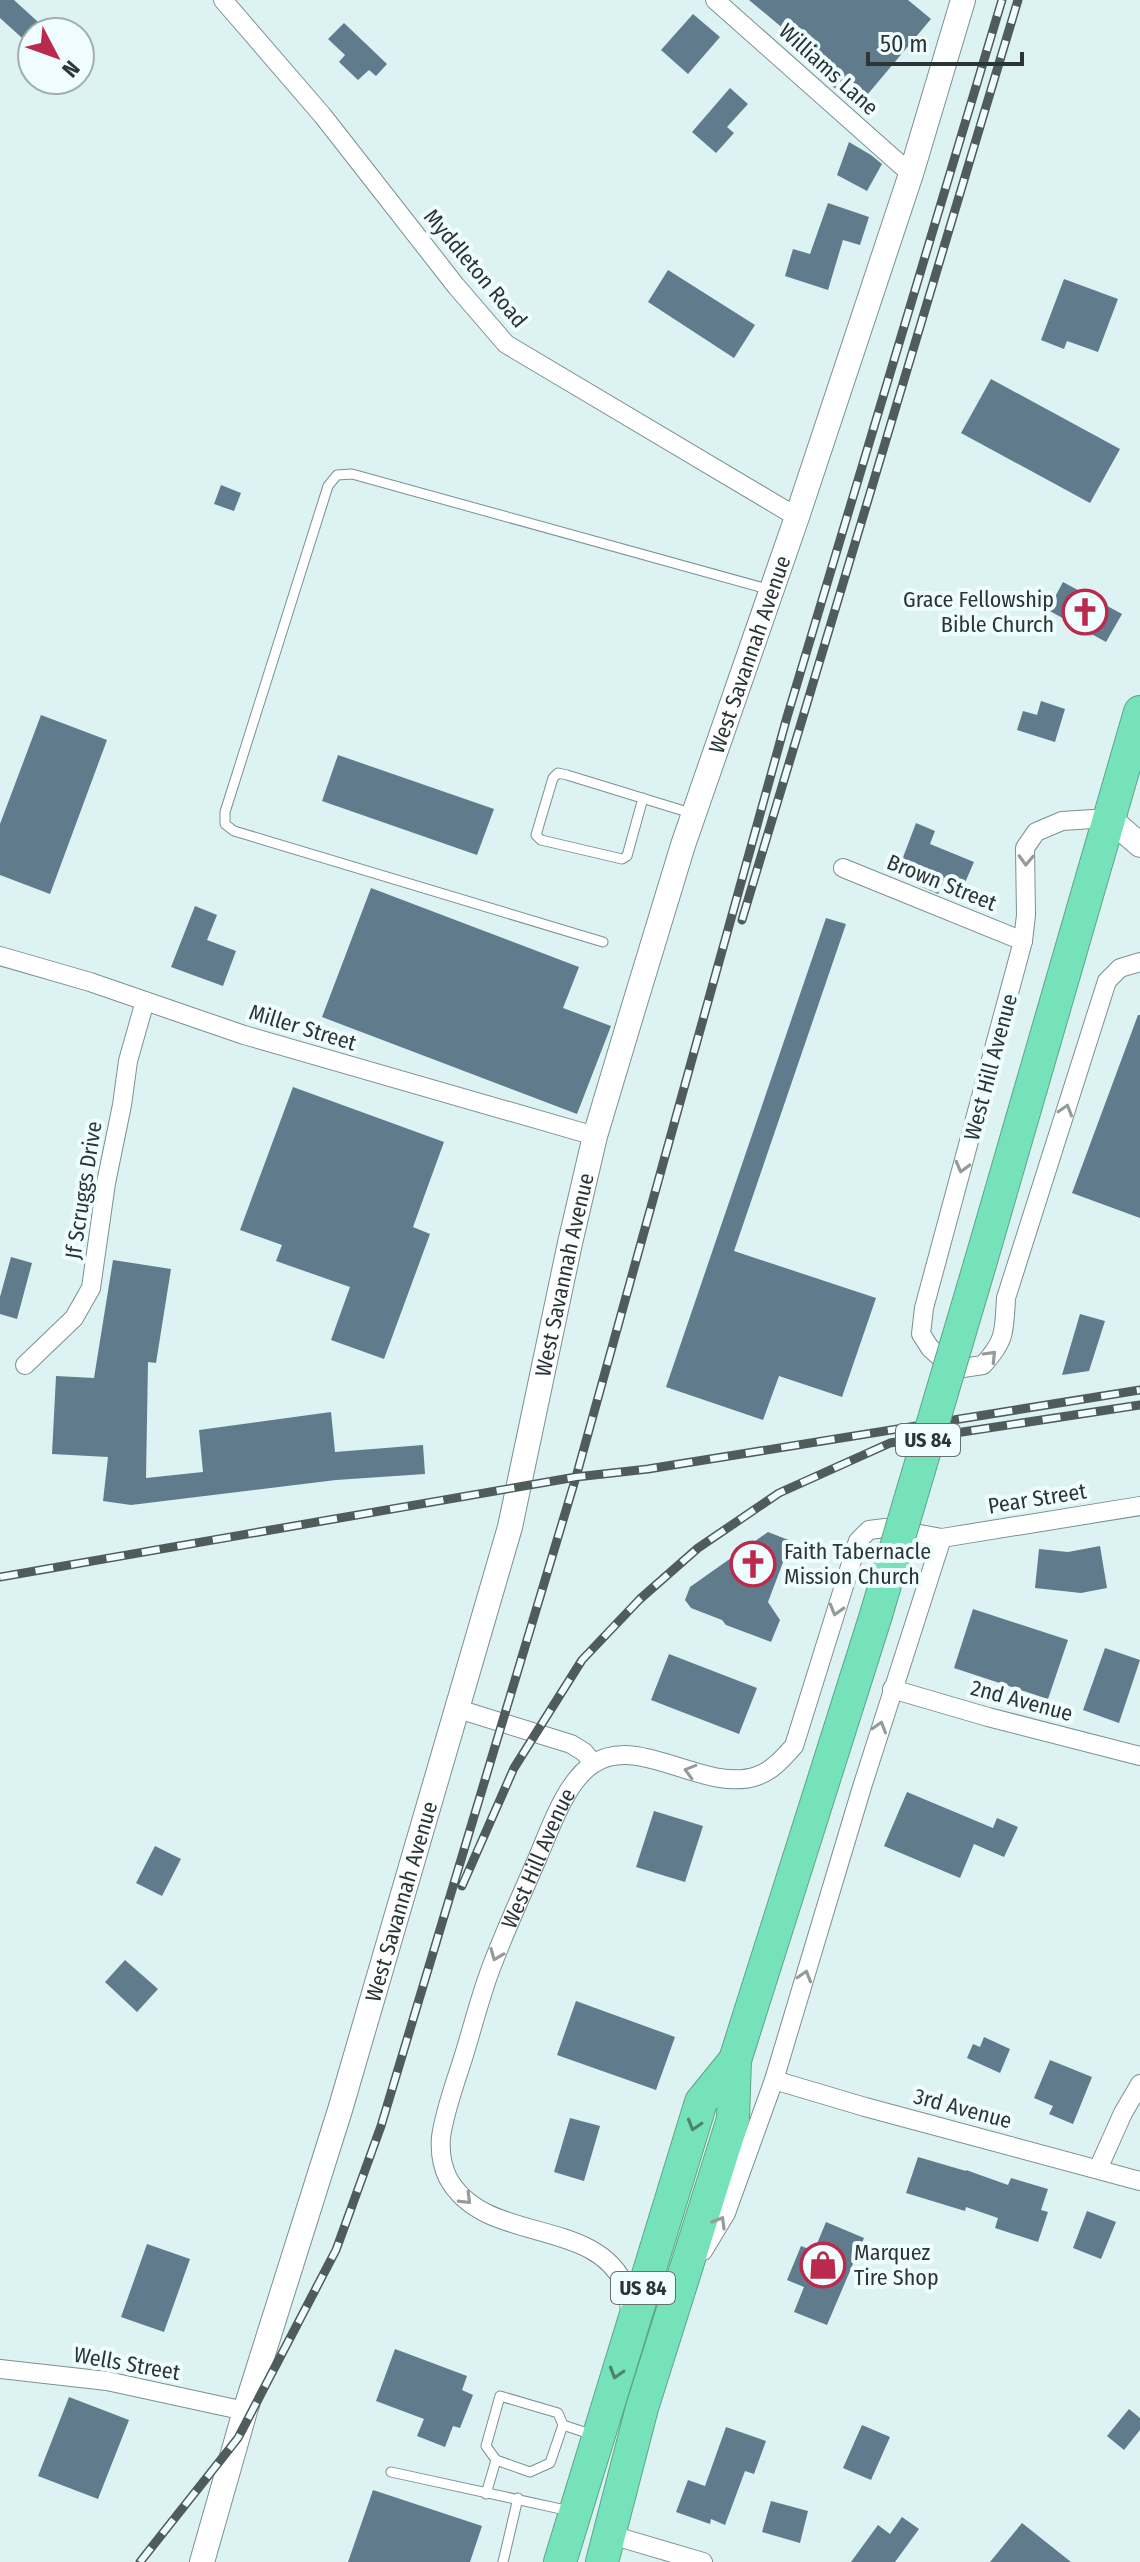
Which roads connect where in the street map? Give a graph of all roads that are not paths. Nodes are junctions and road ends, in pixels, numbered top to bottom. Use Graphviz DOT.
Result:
graph roads {
  1 [pos="223,0"];
  2 [pos="715,0"];
  3 [pos="963,0"];
  4 [pos="911,174"];
  5 [pos="797,517"];
  6 [pos="771,590"];
  7 [pos="1140,712"];
  8 [pos="643,798"];
  9 [pos="694,814"];
  10 [pos="1109,818"];
  11 [pos="1140,845"];
  12 [pos="843,868"];
  13 [pos="1023,941"];
  14 [pos="603,942"];
  15 [pos="0,956"];
  16 [pos="1140,962"];
  17 [pos="145,1001"];
  18 [pos="595,1136"];
  19 [pos="25,1365"];
  20 [pos="1140,1506"];
  21 [pos="942,1538"];
  22 [pos="892,1689"];
  23 [pos="458,1709"];
  24 [pos="1140,1756"];
  25 [pos="593,1763"];
  26 [pos="735,2060"];
  27 [pos="774,2080"];
  28 [pos="1140,2084"];
  29 [pos="1098,2169"];
  30 [pos="1140,2181"];
  31 [pos="680,2288"];
  32 [pos="632,2322"];
  33 [pos="0,2369"];
  34 [pos="245,2411"];
  35 [pos="563,2425"];
  36 [pos="597,2436"];
  37 [pos="496,2460"];
  38 [pos="391,2472"];
  39 [pos="486,2494"];
  40 [pos="518,2498"];
  41 [pos="573,2512"];
  42 [pos="605,2548"];
  43 [pos="202,2562"];
  44 [pos="503,2562"];
  45 [pos="560,2562"];
  46 [pos="703,2562"];
  1 -- 5 [label="street, Myddleton Road"];
  2 -- 4 [label="street, Williams Lane"];
  3 -- 4 [label="street, West Savannah Avenue"];
  4 -- 5 [label="street, West Savannah Avenue"];
  5 -- 6 [label="street, West Savannah Avenue"];
  6 -- 9 [label="street, West Savannah Avenue"];
  6 -- 14 [label="lane"];
  7 -- 10 [label="highway, West Hill Avenue / US 84"];
  8 -- 8 [label="lane"];
  8 -- 9 [label="lane"];
  9 -- 18 [label="street, West Savannah Avenue"];
  10 -- 11 [label="street"];
  10 -- 13 [label="street, West Hill Avenue, one-way"];
  10 -- 26 [label="highway, West Hill Avenue / US 84, bridge"];
  12 -- 13 [label="street, Brown Street"];
  13 -- 16 [label="street, West Hill Avenue, one-way"];
  15 -- 17 [label="street, Miller Street"];
  17 -- 18 [label="street, Miller Street"];
  17 -- 19 [label="street, Jf Scruggs Drive"];
  18 -- 23 [label="street, West Savannah Avenue"];
  20 -- 21 [label="street, Pear Street"];
  21 -- 22 [label="street, West Hill Avenue"];
  21 -- 25 [label="street, one-way"];
  22 -- 24 [label="street, 2nd Avenue"];
  27 -- 22 [label="street, West Hill Avenue, one-way"];
  23 -- 25 [label="street"];
  23 -- 34 [label="street, West Savannah Avenue"];
  25 -- 32 [label="street, West Hill Avenue, one-way"];
  26 -- 31 [label="highway, West Hill Avenue / US 84"];
  26 -- 32 [label="highway, West Hill Avenue / US 84, one-way"];
  27 -- 29 [label="street, 3rd Avenue"];
  31 -- 27 [label="street, West Hill Avenue, one-way"];
  28 -- 29 [label="street"];
  29 -- 30 [label="street, 3rd Avenue"];
  31 -- 42 [label="highway, West Hill Avenue / US 84"];
  32 -- 36 [label="highway, West Hill Avenue / US 84, one-way"];
  33 -- 34 [label="street, Wells Street"];
  34 -- 43 [label="street, West Savannah Avenue"];
  35 -- 36 [label="lane"];
  35 -- 37 [label="lane"];
  35 -- 37 [label="lane"];
  36 -- 41 [label="highway, West Hill Avenue / US 84"];
  37 -- 39 [label="lane"];
  38 -- 39 [label="lane"];
  39 -- 40 [label="lane"];
  40 -- 41 [label="lane"];
  40 -- 44 [label="lane"];
  41 -- 45 [label="highway, West Hill Avenue / US 84"];
  42 -- 46 [label="street"];
}
